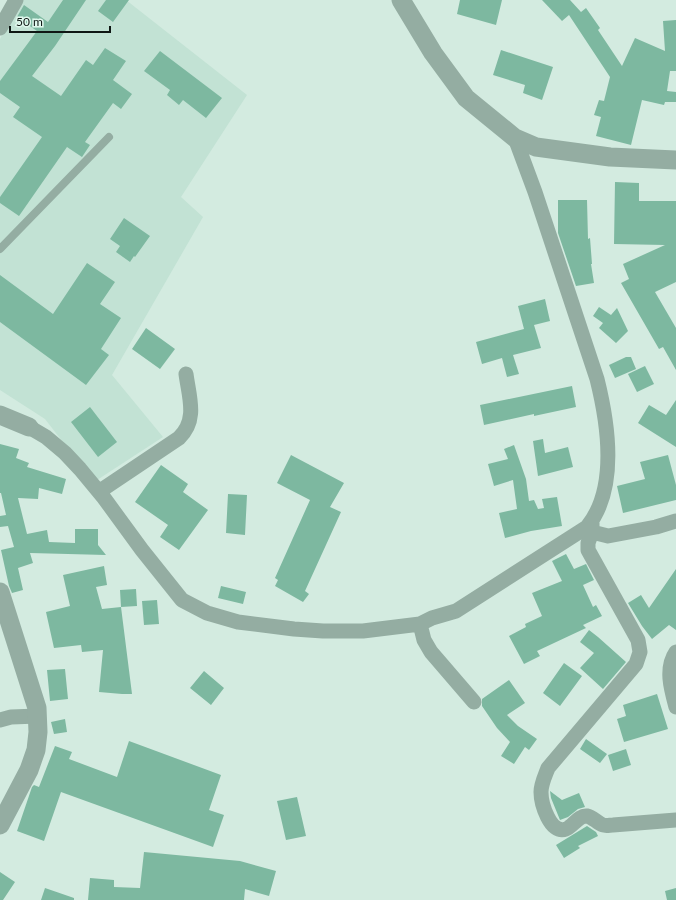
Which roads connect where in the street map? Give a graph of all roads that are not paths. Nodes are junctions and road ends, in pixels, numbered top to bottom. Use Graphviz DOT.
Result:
graph roads {
  1 [pos="16,0"];
  2 [pos="401,0"];
  3 [pos="0,28"];
  4 [pos="109,137"];
  5 [pos="514,138"];
  6 [pos="676,160"];
  7 [pos="0,249"];
  8 [pos="186,374"];
  9 [pos="0,415"];
  10 [pos="0,426"];
  11 [pos="29,427"];
  12 [pos="104,498"];
  13 [pos="676,521"];
  14 [pos="592,527"];
  15 [pos="0,592"];
  16 [pos="420,624"];
  17 [pos="676,652"];
  18 [pos="474,702"];
  19 [pos="676,707"];
  20 [pos="38,716"];
  21 [pos="0,720"];
  22 [pos="676,820"];
  23 [pos="0,825"];
  1 -- 3 [label="street"];
  2 -- 5 [label="street"];
  4 -- 7 [label="lane"];
  5 -- 6 [label="street"];
  5 -- 14 [label="street"];
  8 -- 12 [label="street"];
  9 -- 11 [label="street"];
  10 -- 11 [label="street"];
  11 -- 12 [label="street"];
  12 -- 16 [label="street"];
  13 -- 14 [label="street"];
  14 -- 16 [label="street"];
  14 -- 22 [label="street"];
  15 -- 20 [label="street"];
  16 -- 18 [label="street"];
  17 -- 19 [label="street"];
  20 -- 21 [label="street"];
  20 -- 23 [label="street"];
}
